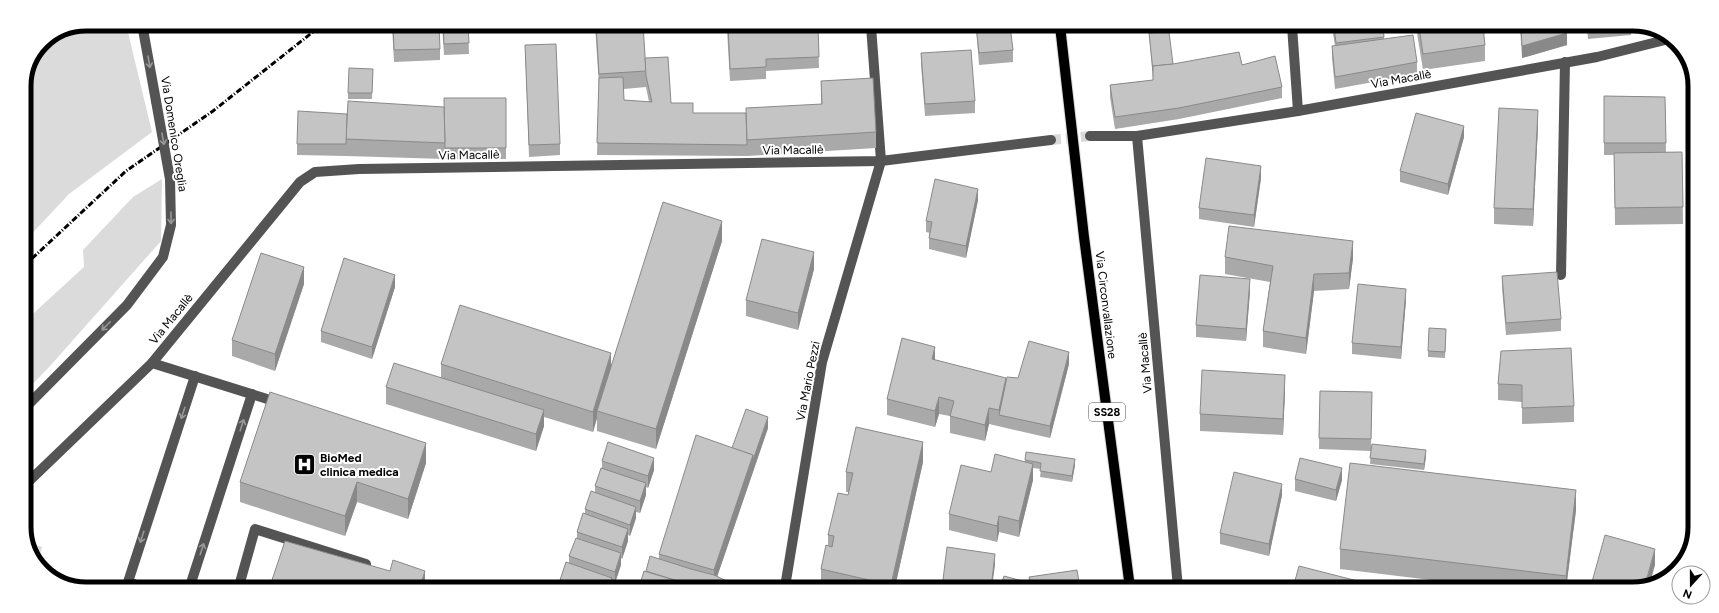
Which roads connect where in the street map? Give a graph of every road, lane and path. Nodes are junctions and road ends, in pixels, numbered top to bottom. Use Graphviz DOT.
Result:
graph roads {
  1 [pos="143,31"];
  2 [pos="871,31"];
  3 [pos="1061,31"];
  4 [pos="1292,31"];
  5 [pos="1663,40"];
  6 [pos="1565,62"];
  7 [pos="1298,111"];
  8 [pos="1090,136"];
  9 [pos="1136,136"];
  10 [pos="1051,140"];
  11 [pos="881,161"];
  12 [pos="1561,274"];
  13 [pos="152,363"];
  14 [pos="195,376"];
  15 [pos="252,394"];
  16 [pos="31,402"];
  17 [pos="289,406"];
  18 [pos="31,479"];
  19 [pos="366,564"];
  20 [pos="128,582"];
  21 [pos="191,582"];
  22 [pos="240,582"];
  23 [pos="786,582"];
  24 [pos="1129,582"];
  25 [pos="1177,582"];
  1 -- 16 [label="street, Via Domenico Oreglia, one-way, bridge"];
  2 -- 11 [label="street"];
  3 -- 24 [label="main road, Via Circonvallazione / SS28"];
  4 -- 7 [label="street"];
  5 -- 6 [label="street, Via Macallè"];
  6 -- 7 [label="street, Via Macallè"];
  6 -- 12 [label="street"];
  7 -- 9 [label="street, Via Macallè"];
  8 -- 9 [label="street, Via Macallè"];
  9 -- 25 [label="street, Via Macallè"];
  10 -- 11 [label="street, Via Macallè"];
  11 -- 13 [label="street, Via Macallè"];
  11 -- 23 [label="street, Via Mario Pezzi"];
  13 -- 14 [label="street"];
  13 -- 18 [label="street, Via Macallè"];
  14 -- 15 [label="street"];
  14 -- 20 [label="street, one-way"];
  15 -- 17 [label="street"];
  21 -- 15 [label="street, one-way"];
  19 -- 22 [label="street"];
}
